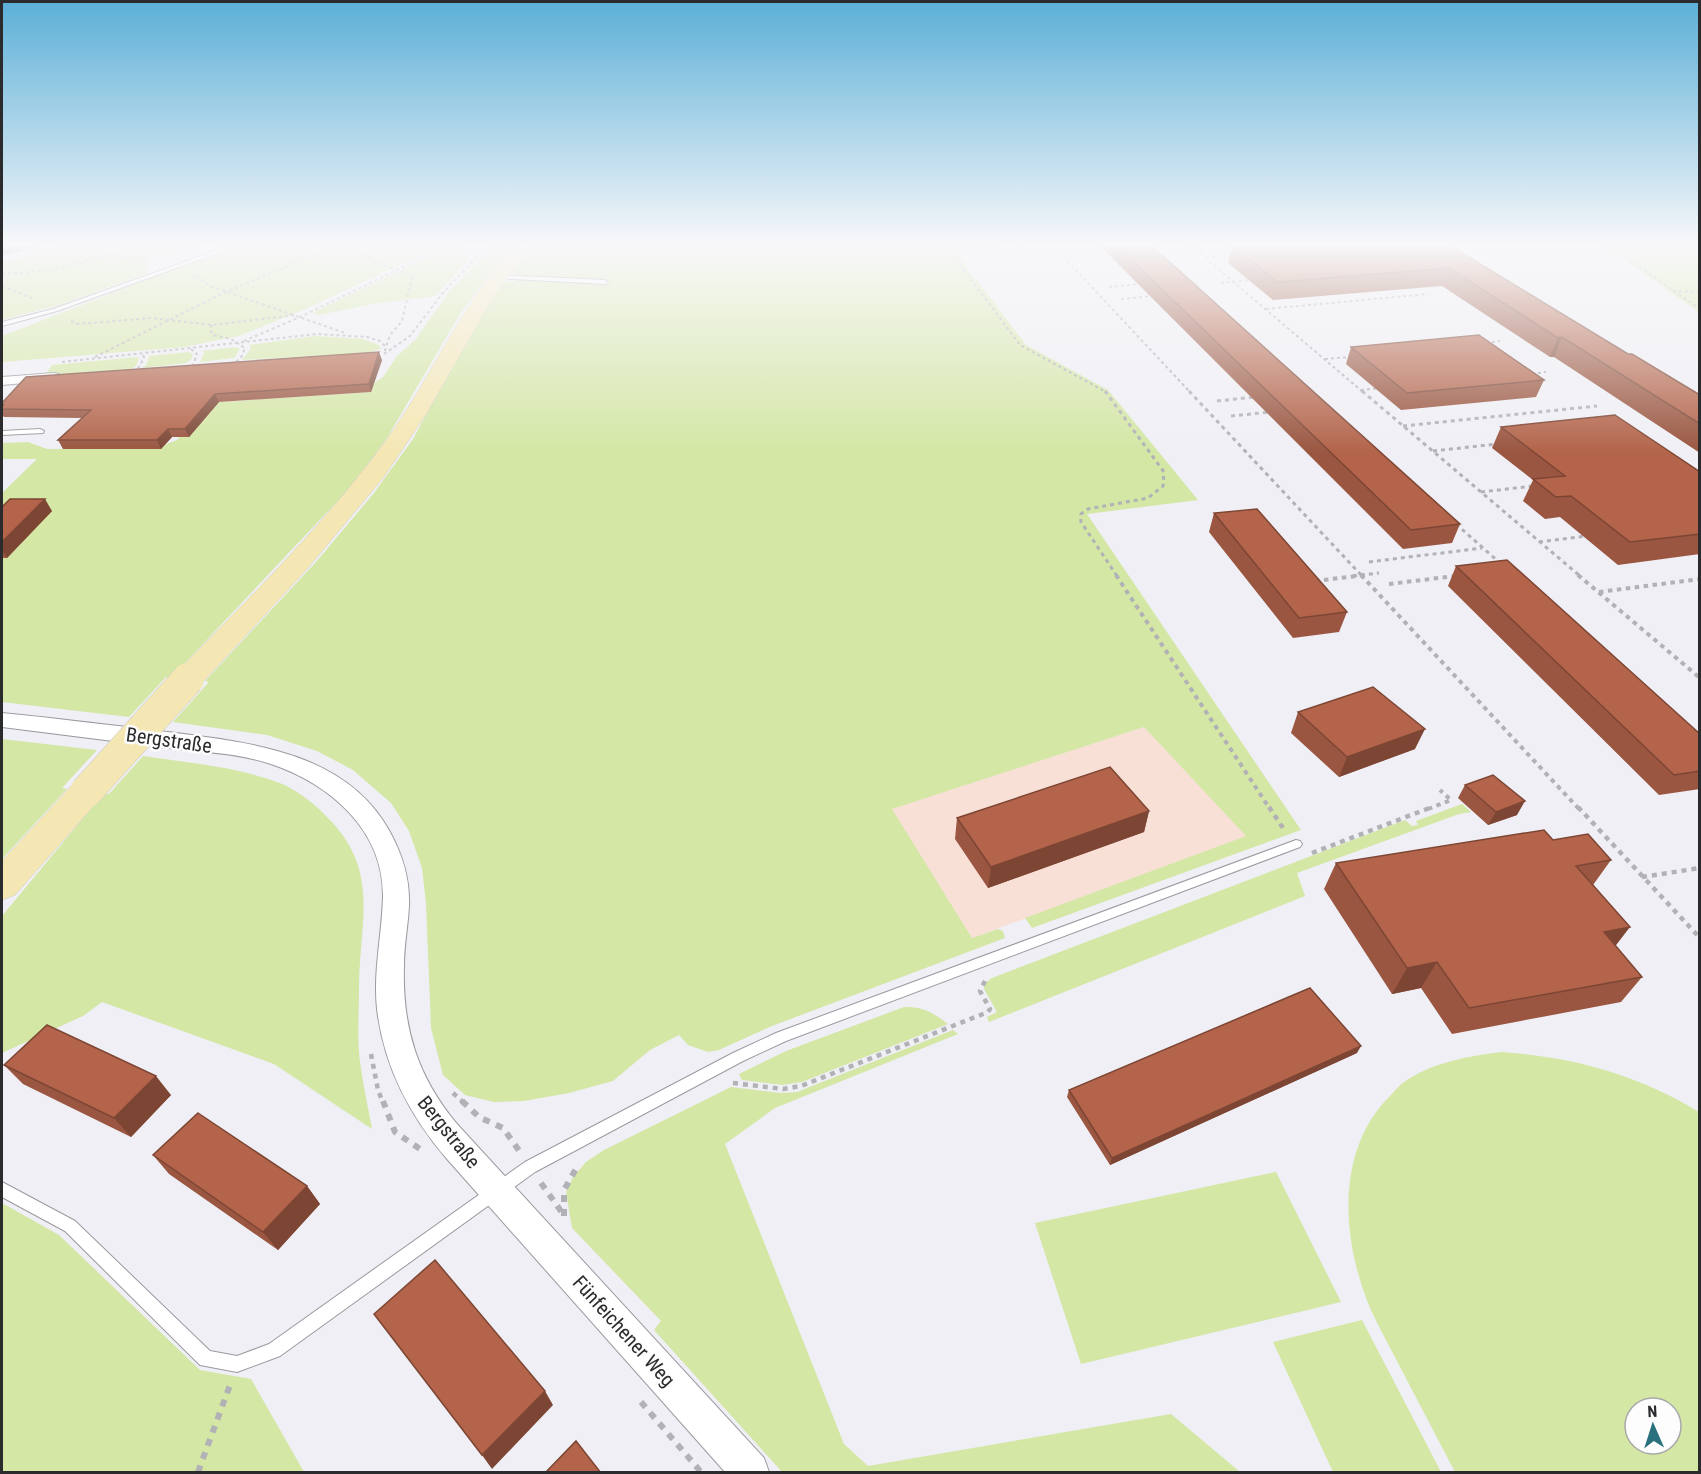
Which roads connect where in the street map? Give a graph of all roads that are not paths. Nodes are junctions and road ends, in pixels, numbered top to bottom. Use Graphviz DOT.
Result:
graph roads {
  1 [pos="36,315"];
  2 [pos="470,315"];
  3 [pos="2,324"];
  4 [pos="68,376"];
  5 [pos="2,381"];
  6 [pos="40,431"];
  7 [pos="2,433"];
  8 [pos="2,720"];
  9 [pos="1296,844"];
  10 [pos="2,885"];
  11 [pos="2,1189"];
  12 [pos="499,1190"];
  13 [pos="750,1473"];
  1 -- 3 [label="lane"];
  2 -- 10 [label="main road, bridge"];
  4 -- 5 [label="street"];
  6 -- 7 [label="lane"];
  8 -- 12 [label="street, Bergstraße"];
  9 -- 12 [label="lane"];
  11 -- 12 [label="lane"];
  12 -- 13 [label="street, Fünfeichener Weg"];
}
